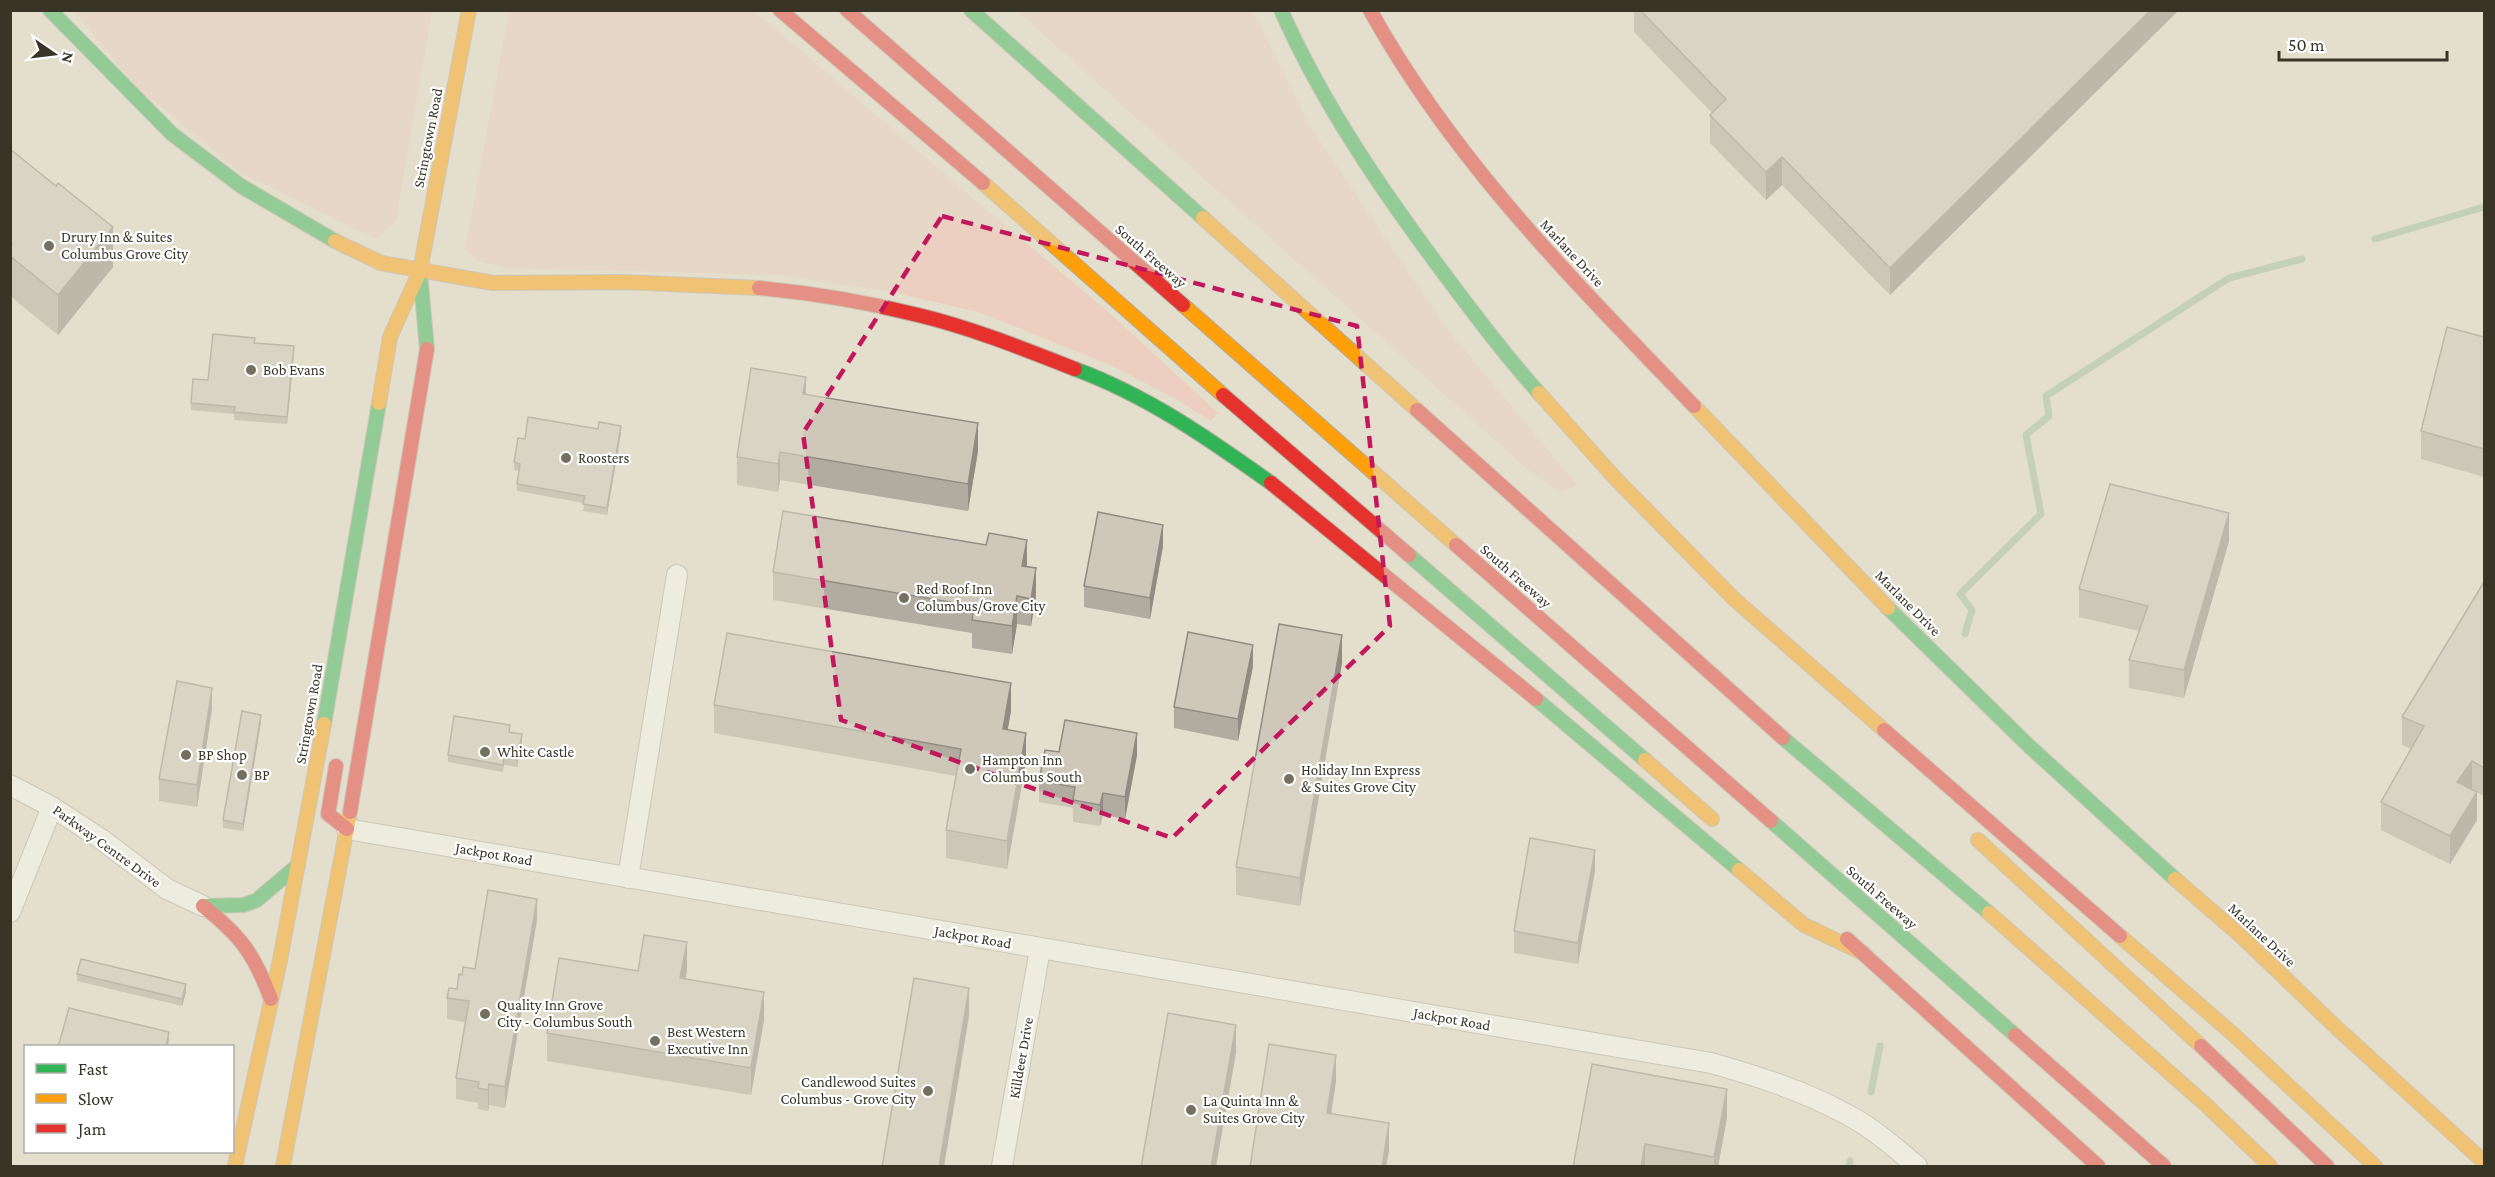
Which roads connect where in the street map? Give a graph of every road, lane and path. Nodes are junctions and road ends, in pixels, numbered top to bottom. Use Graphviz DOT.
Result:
graph roads {
  1 [pos="50,10"];
  2 [pos="469,10"];
  3 [pos="780,10"];
  4 [pos="847,10"];
  5 [pos="971,10"];
  6 [pos="1281,10"];
  7 [pos="1370,10"];
  8 [pos="420,271"];
  9 [pos="360,514"];
  10 [pos="368,548"];
  11 [pos="677,575"];
  12 [pos="1734,599"];
  13 [pos="1773,653"];
  14 [pos="338,756"];
  15 [pos="10,785"];
  16 [pos="52,807"];
  17 [pos="1720,827"];
  18 [pos="347,829"];
  19 [pos="1966,830"];
  20 [pos="298,865"];
  21 [pos="628,878"];
  22 [pos="203,906"];
  23 [pos="10,912"];
  24 [pos="1827,921"];
  25 [pos="1040,949"];
  26 [pos="1863,953"];
  27 [pos="271,999"];
  28 [pos="2484,1162"];
  29 [pos="235,1167"];
  30 [pos="283,1167"];
  31 [pos="1002,1167"];
  32 [pos="1917,1167"];
  33 [pos="2098,1167"];
  34 [pos="2164,1167"];
  35 [pos="2270,1167"];
  36 [pos="2327,1167"];
  37 [pos="2375,1167"];
  1 -- 8 [label="main road"];
  2 -- 8 [label="main road, Stringtown Road"];
  3 -- 17 [label="main road"];
  4 -- 34 [label="main road, South Freeway"];
  5 -- 35 [label="main road"];
  6 -- 12 [label="main road"];
  7 -- 28 [label="main road, Marlane Drive"];
  8 -- 9 [label="main road, Stringtown Road"];
  8 -- 18 [label="main road, Stringtown Road"];
  8 -- 26 [label="main road"];
  9 -- 10 [label="main road"];
  9 -- 20 [label="main road, Stringtown Road"];
  11 -- 21 [label="street"];
  12 -- 13 [label="main road"];
  12 -- 37 [label="main road"];
  14 -- 18 [label="main road"];
  15 -- 16 [label="street, Parkway Centre Drive"];
  16 -- 22 [label="street, Parkway Centre Drive"];
  16 -- 23 [label="street"];
  18 -- 21 [label="street, Jackpot Road"];
  18 -- 30 [label="main road, Stringtown Road"];
  19 -- 36 [label="main road"];
  20 -- 22 [label="main road"];
  20 -- 27 [label="main road, Stringtown Road"];
  21 -- 25 [label="street, Jackpot Road"];
  22 -- 27 [label="main road"];
  24 -- 26 [label="main road"];
  25 -- 31 [label="street, Killdeer Drive"];
  25 -- 32 [label="street, Jackpot Road"];
  26 -- 33 [label="main road"];
  27 -- 29 [label="main road, Stringtown Road"];
}
